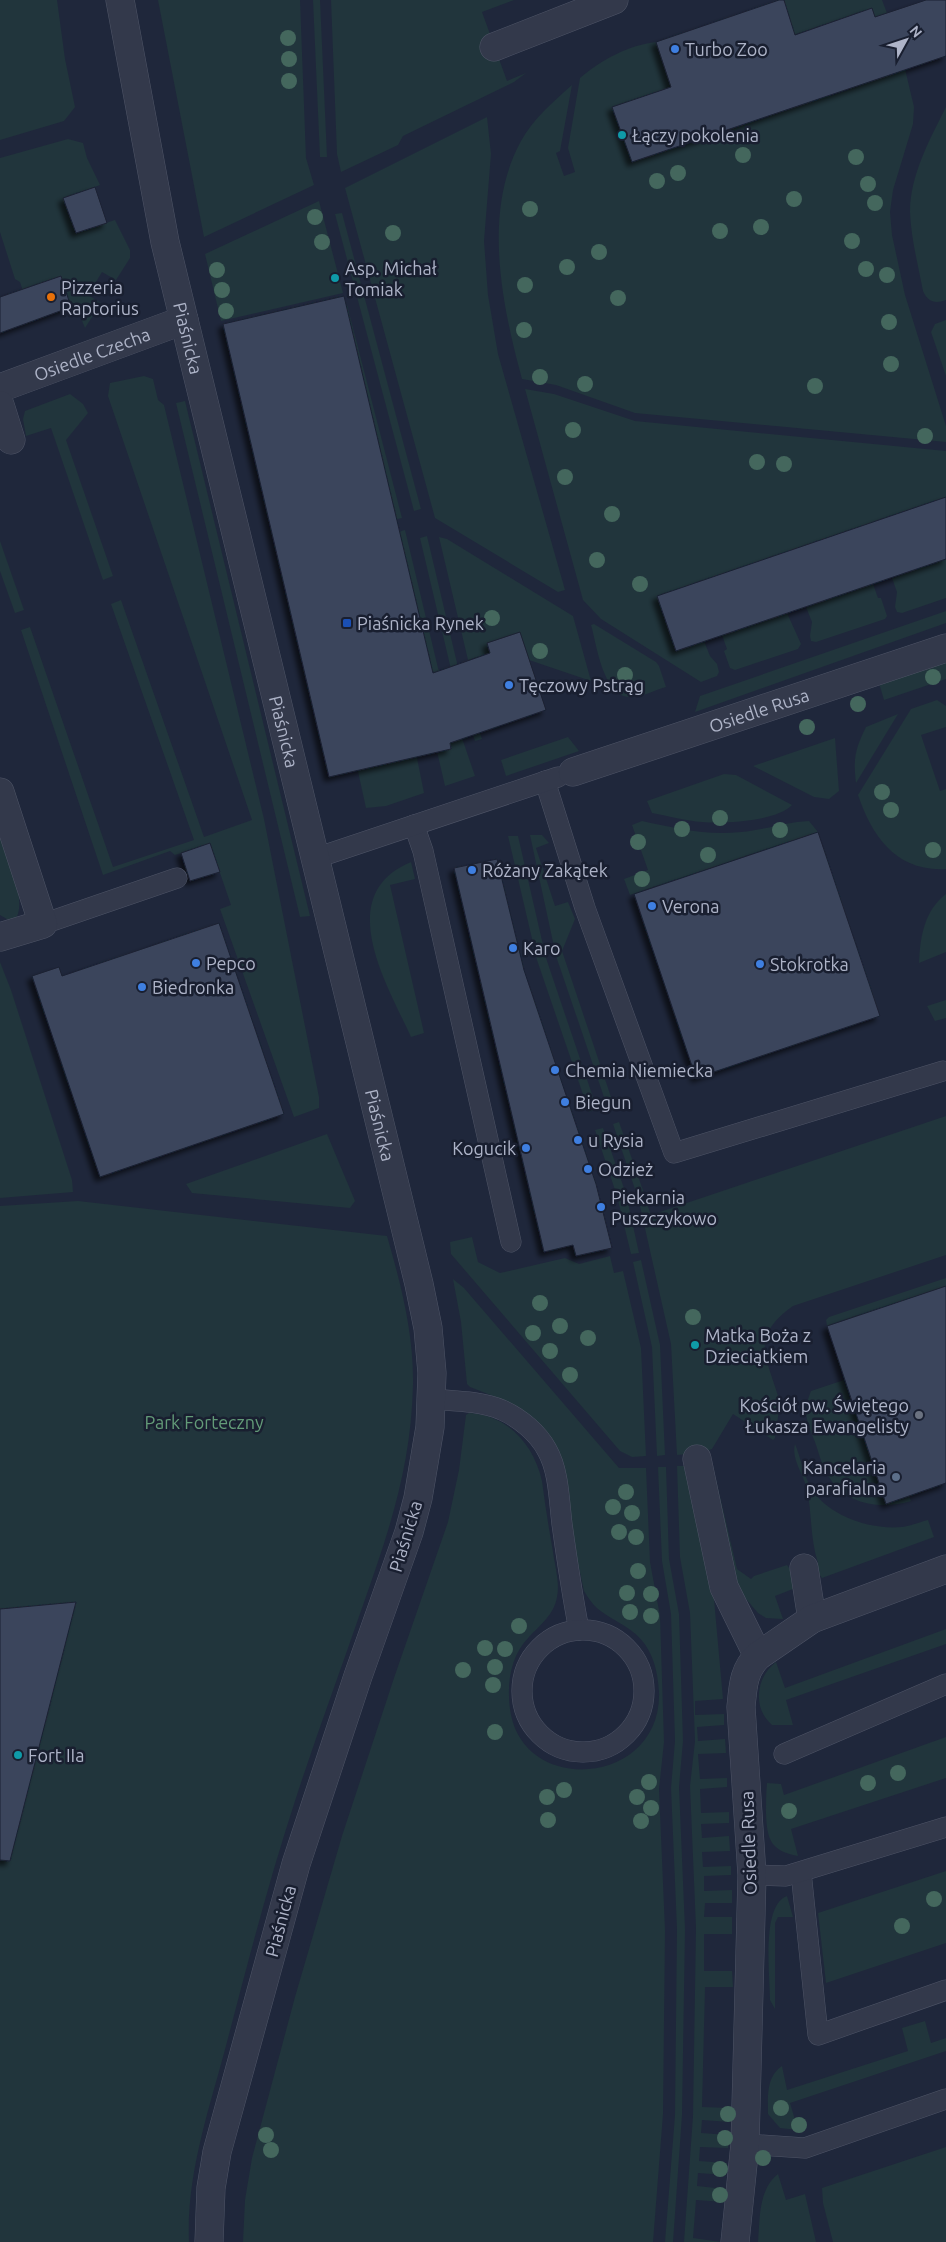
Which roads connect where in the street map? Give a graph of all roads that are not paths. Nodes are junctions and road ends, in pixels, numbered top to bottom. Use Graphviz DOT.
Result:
graph roads {
  1 [pos="120,0"];
  2 [pos="614,0"];
  3 [pos="494,47"];
  4 [pos="184,320"];
  5 [pos="0,388"];
  6 [pos="0,405"];
  7 [pos="11,440"];
  8 [pos="946,648"];
  9 [pos="573,772"];
  10 [pos="545,781"];
  11 [pos="0,792"];
  12 [pos="414,825"];
  13 [pos="316,858"];
  14 [pos="177,878"];
  15 [pos="43,924"];
  16 [pos="0,936"];
  17 [pos="943,1071"];
  18 [pos="511,1242"];
  19 [pos="431,1399"];
  20 [pos="697,1459"];
  21 [pos="804,1568"];
  22 [pos="946,1568"];
  23 [pos="812,1619"];
  24 [pos="579,1630"];
  25 [pos="758,1656"];
  26 [pos="946,1684"];
  27 [pos="784,1754"];
  28 [pos="946,1827"];
  29 [pos="801,1872"];
  30 [pos="752,1876"];
  31 [pos="946,1990"];
  32 [pos="946,2099"];
  33 [pos="745,2144"];
  34 [pos="209,2242"];
  35 [pos="735,2242"];
  1 -- 4 [label="street, Piaśnicka"];
  2 -- 3 [label="street"];
  4 -- 5 [label="street, Osiedle Czecha"];
  4 -- 13 [label="street, Piaśnicka"];
  6 -- 7 [label="street"];
  8 -- 9 [label="street, Osiedle Rusa"];
  9 -- 10 [label="lane"];
  10 -- 12 [label="lane"];
  10 -- 17 [label="lane"];
  11 -- 15 [label="street"];
  12 -- 13 [label="lane"];
  12 -- 18 [label="lane"];
  13 -- 19 [label="street, Piaśnicka"];
  14 -- 15 [label="lane"];
  15 -- 16 [label="street"];
  19 -- 24 [label="lane"];
  19 -- 34 [label="street, Piaśnicka"];
  20 -- 25 [label="street"];
  21 -- 23 [label="street"];
  22 -- 23 [label="street, Osiedle Rusa"];
  23 -- 25 [label="street, Osiedle Rusa"];
  24 -- 24 [label="lane"];
  25 -- 30 [label="street, Osiedle Rusa"];
  26 -- 27 [label="lane"];
  28 -- 29 [label="lane"];
  29 -- 30 [label="lane"];
  29 -- 31 [label="lane"];
  30 -- 33 [label="street, Osiedle Rusa"];
  32 -- 33 [label="lane"];
  33 -- 35 [label="street, Osiedle Rusa"];
}
